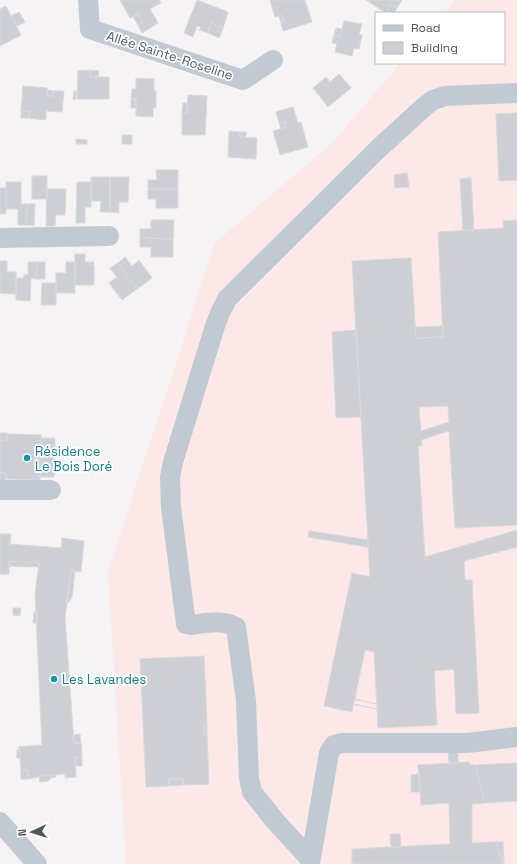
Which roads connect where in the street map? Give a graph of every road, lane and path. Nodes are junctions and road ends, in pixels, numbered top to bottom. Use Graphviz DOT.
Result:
graph roads {
  1 [pos="88,0"];
  2 [pos="273,60"];
  3 [pos="517,93"];
  4 [pos="109,236"];
  5 [pos="0,238"];
  6 [pos="0,490"];
  7 [pos="50,490"];
  8 [pos="517,737"];
  9 [pos="0,822"];
  10 [pos="310,861"];
  11 [pos="37,864"];
  1 -- 2 [label="street, Allée Sainte-Roseline"];
  3 -- 10 [label="street"];
  4 -- 5 [label="street"];
  6 -- 7 [label="street"];
  8 -- 10 [label="street"];
  9 -- 11 [label="street"];
}
